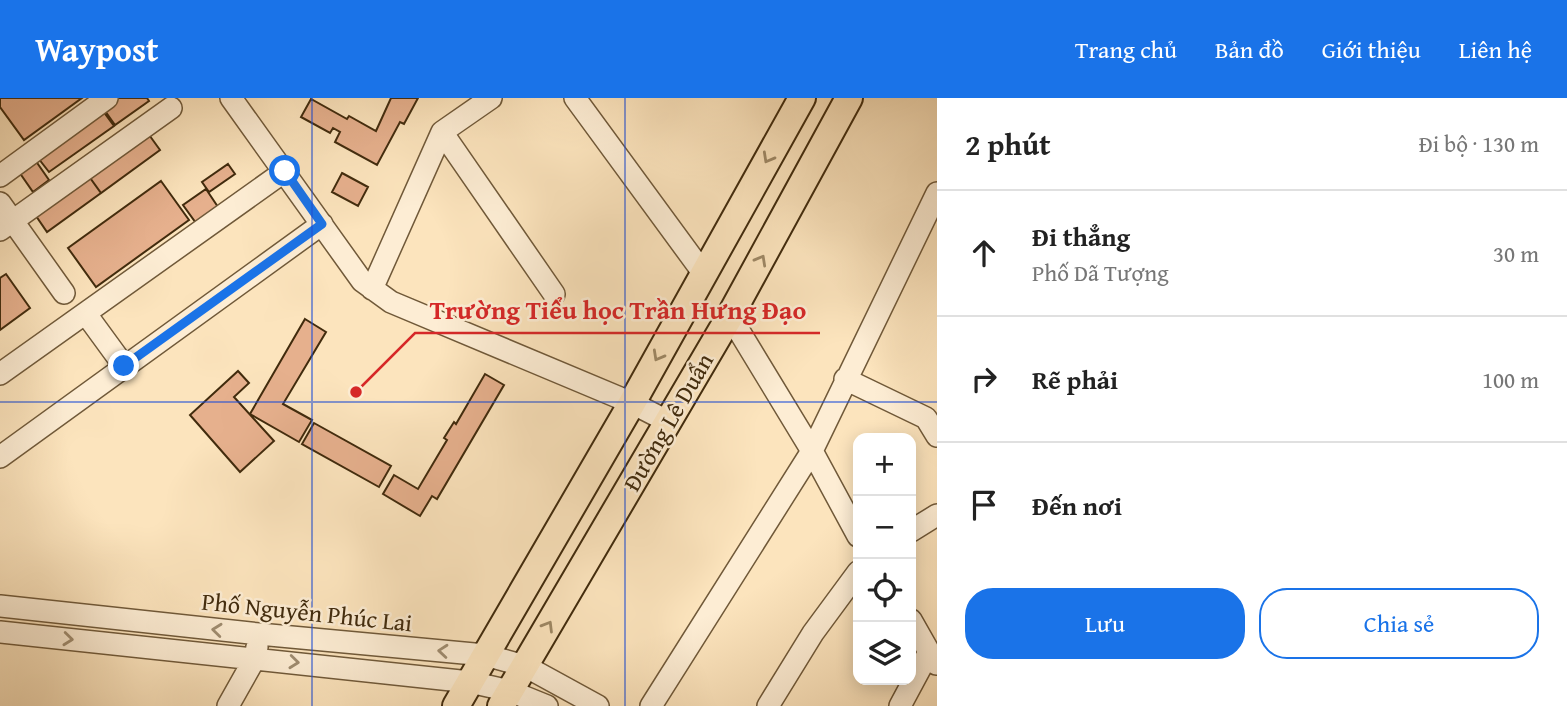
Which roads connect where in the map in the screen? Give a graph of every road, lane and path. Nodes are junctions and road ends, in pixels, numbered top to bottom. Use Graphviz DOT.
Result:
graph roads {
  1 [pos="107,98"];
  2 [pos="231,98"];
  3 [pos="491,98"];
  4 [pos="575,98"];
  5 [pos="802,98"];
  6 [pos="849,98"];
  7 [pos="172,108"];
  8 [pos="442,132"];
  9 [pos="285,171"];
  10 [pos="0,176"];
  11 [pos="937,193"];
  12 [pos="0,203"];
  13 [pos="322,224"];
  14 [pos="6,225"];
  15 [pos="704,274"];
  16 [pos="372,289"];
  17 [pos="64,293"];
  18 [pos="554,294"];
  19 [pos="86,314"];
  20 [pos="730,316"];
  21 [pos="124,366"];
  22 [pos="0,374"];
  23 [pos="845,379"];
  24 [pos="632,403"];
  25 [pos="669,422"];
  26 [pos="933,422"];
  27 [pos="811,451"];
  28 [pos="0,457"];
  29 [pos="937,515"];
  30 [pos="853,527"];
  31 [pos="916,528"];
  32 [pos="853,579"];
  33 [pos="0,606"];
  34 [pos="0,632"];
  35 [pos="259,634"];
  36 [pos="927,639"];
  37 [pos="485,655"];
  38 [pos="255,658"];
  39 [pos="525,666"];
  40 [pos="470,682"];
  41 [pos="505,699"];
  42 [pos="228,706"];
  43 [pos="456,706"];
  44 [pos="547,706"];
  45 [pos="598,706"];
  46 [pos="651,706"];
  47 [pos="768,706"];
  48 [pos="900,706"];
  1 -- 10 [label="street"];
  2 -- 9 [label="street"];
  3 -- 8 [label="street"];
  4 -- 15 [label="street"];
  5 -- 15 [label="main road, Đường Lê Duẩn, one-way"];
  20 -- 6 [label="main road, Đường Lê Duẩn, one-way"];
  7 -- 14 [label="street"];
  8 -- 16 [label="street"];
  8 -- 18 [label="street"];
  9 -- 13 [label="street"];
  9 -- 19 [label="street"];
  11 -- 23 [label="street"];
  12 -- 14 [label="street"];
  13 -- 16 [label="street"];
  13 -- 21 [label="street"];
  14 -- 17 [label="street"];
  15 -- 24 [label="main road, Đường Lê Duẩn, one-way"];
  16 -- 24 [label="street"];
  19 -- 21 [label="street"];
  19 -- 22 [label="street"];
  20 -- 25 [label="main road, Đường Lê Duẩn"];
  20 -- 27 [label="street"];
  21 -- 28 [label="street"];
  23 -- 26 [label="street"];
  23 -- 27 [label="street"];
  24 -- 25 [label="street"];
  24 -- 37 [label="main road, Đường Lê Duẩn"];
  39 -- 25 [label="main road, Đường Lê Duẩn, one-way"];
  27 -- 30 [label="street"];
  27 -- 46 [label="street"];
  29 -- 31 [label="street"];
  32 -- 47 [label="street"];
  35 -- 33 [label="street, Phố Nguyễn Phúc Lai, one-way"];
  34 -- 38 [label="street, Phố Nguyễn Phúc Lai, one-way"];
  37 -- 35 [label="street, Phố Nguyễn Phúc Lai, one-way"];
  35 -- 38 [label="street"];
  36 -- 48 [label="street"];
  37 -- 39 [label="street, Phố Nguyễn Phúc Lai"];
  37 -- 40 [label="main road, Đường Lê Duẩn"];
  38 -- 40 [label="street, Phố Nguyễn Phúc Lai, one-way"];
  38 -- 42 [label="street"];
  39 -- 41 [label="main road, Đường Lê Duẩn"];
  39 -- 45 [label="street, Phố Nguyễn Phúc Lai"];
  40 -- 41 [label="street, Phố Nguyễn Phúc Lai"];
  40 -- 43 [label="main road, Đường Lê Duẩn"];
  41 -- 44 [label="street, Phố Nguyễn Phúc Lai"];
}
